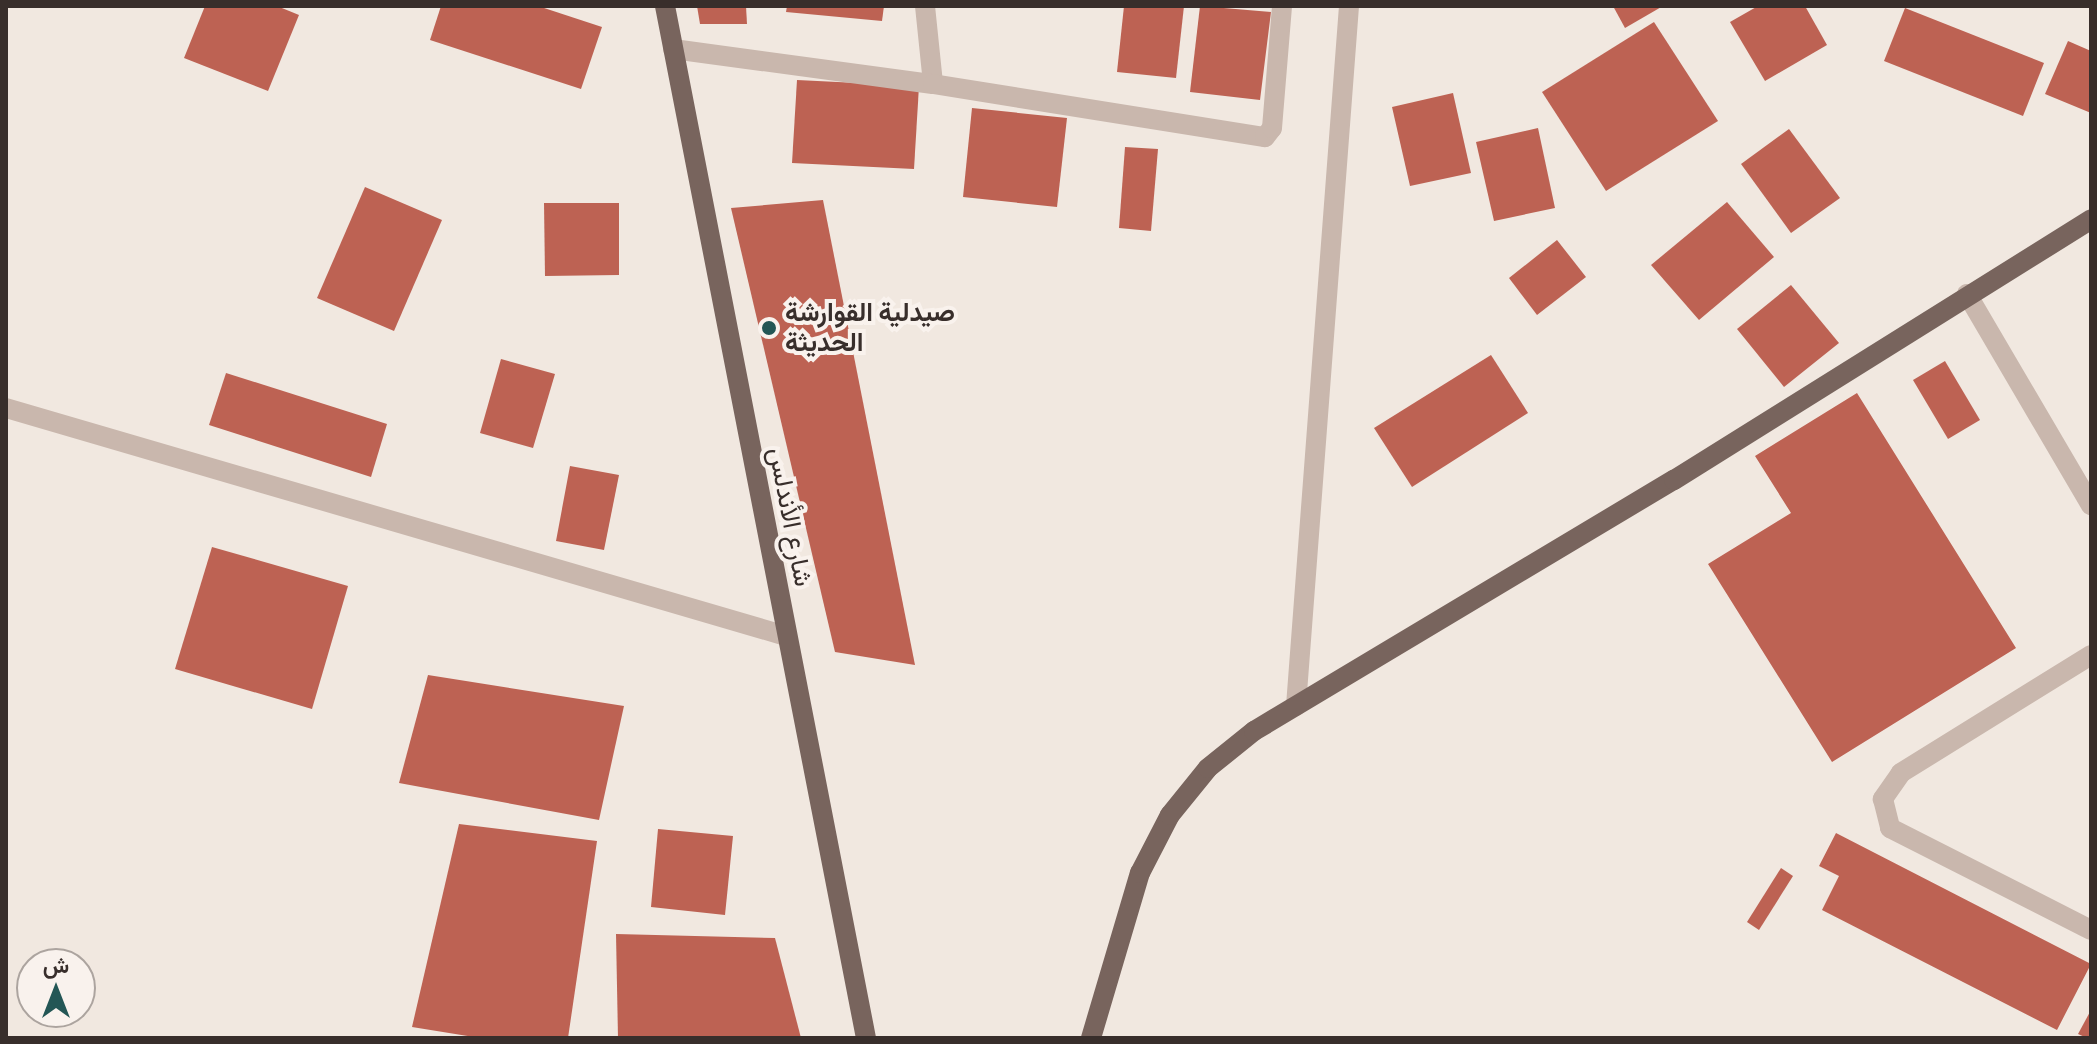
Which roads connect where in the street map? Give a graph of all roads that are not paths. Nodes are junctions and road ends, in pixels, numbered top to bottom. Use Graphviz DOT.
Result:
graph roads {
  1 [pos="665,6"];
  2 [pos="925,6"];
  3 [pos="1282,6"];
  4 [pos="1349,6"];
  5 [pos="673,49"];
  6 [pos="933,84"];
  7 [pos="2091,219"];
  8 [pos="1967,294"];
  9 [pos="6,408"];
  10 [pos="2091,505"];
  11 [pos="786,636"];
  12 [pos="2091,655"];
  13 [pos="1296,706"];
  14 [pos="2091,930"];
  15 [pos="866,1038"];
  16 [pos="1091,1038"];
  1 -- 5 [label="main road, شارع الأندلس"];
  2 -- 6 [label="street"];
  3 -- 6 [label="street"];
  4 -- 13 [label="street"];
  5 -- 6 [label="street"];
  5 -- 11 [label="main road, شارع الأندلس"];
  7 -- 8 [label="main road"];
  8 -- 10 [label="street"];
  8 -- 13 [label="main road"];
  9 -- 11 [label="street"];
  11 -- 15 [label="main road, شارع الأندلس"];
  12 -- 14 [label="street"];
  13 -- 16 [label="main road"];
}
